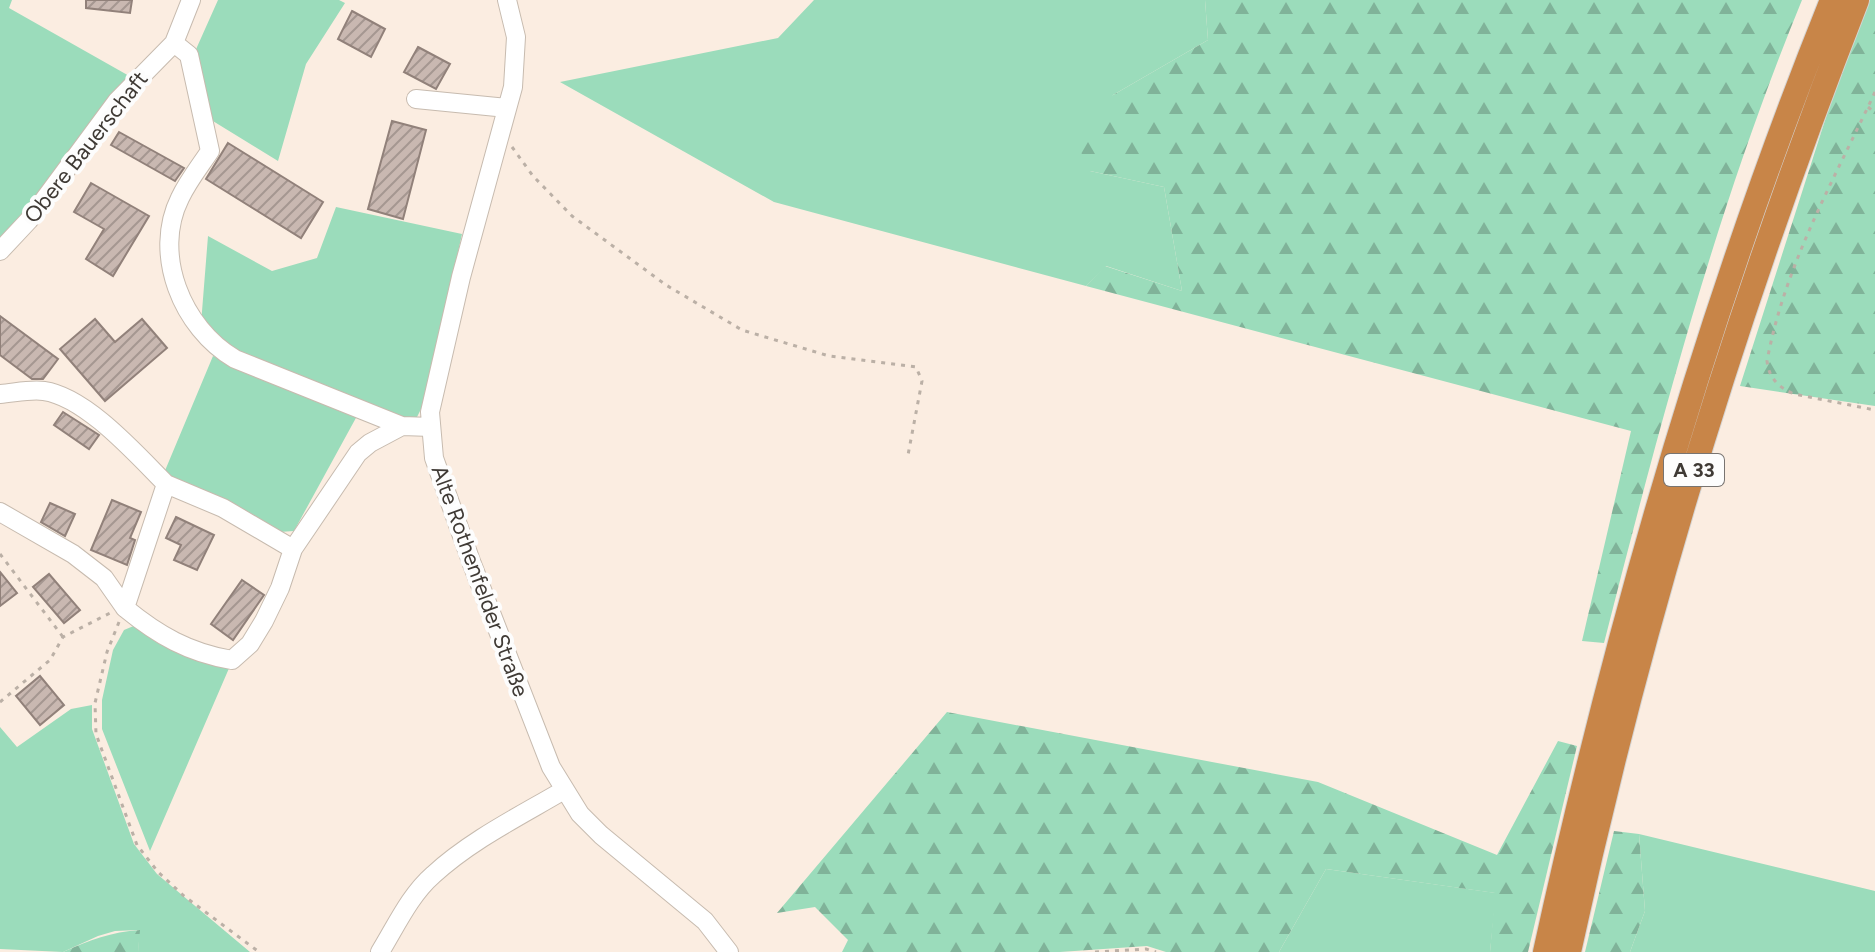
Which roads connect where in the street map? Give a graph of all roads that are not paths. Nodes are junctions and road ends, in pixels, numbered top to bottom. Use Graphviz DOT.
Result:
graph roads {
  1 [pos="191,0"];
  2 [pos="507,0"];
  3 [pos="1832,0"];
  4 [pos="1857,0"];
  5 [pos="174,43"];
  6 [pos="416,99"];
  7 [pos="507,108"];
  8 [pos="0,251"];
  9 [pos="0,394"];
  10 [pos="402,426"];
  11 [pos="431,427"];
  12 [pos="166,484"];
  13 [pos="0,512"];
  14 [pos="293,549"];
  15 [pos="125,608"];
  16 [pos="564,790"];
  17 [pos="380,952"];
  18 [pos="729,952"];
  19 [pos="1545,952"];
  20 [pos="1569,952"];
  1 -- 5 [label="street, Obere Bauerschaft"];
  2 -- 7 [label="street, Alte Rothenfelder Straße"];
  3 -- 19 [label="highway, A 33"];
  4 -- 20 [label="highway, A 33"];
  5 -- 8 [label="street, Obere Bauerschaft"];
  5 -- 10 [label="street"];
  6 -- 7 [label="street"];
  7 -- 11 [label="street, Alte Rothenfelder Straße"];
  9 -- 12 [label="street"];
  10 -- 11 [label="street"];
  10 -- 14 [label="street"];
  11 -- 16 [label="street, Alte Rothenfelder Straße"];
  12 -- 14 [label="street"];
  12 -- 15 [label="street"];
  13 -- 15 [label="street"];
  14 -- 15 [label="street"];
  16 -- 17 [label="street"];
  16 -- 18 [label="street, Alte Rothenfelder Straße"];
}
